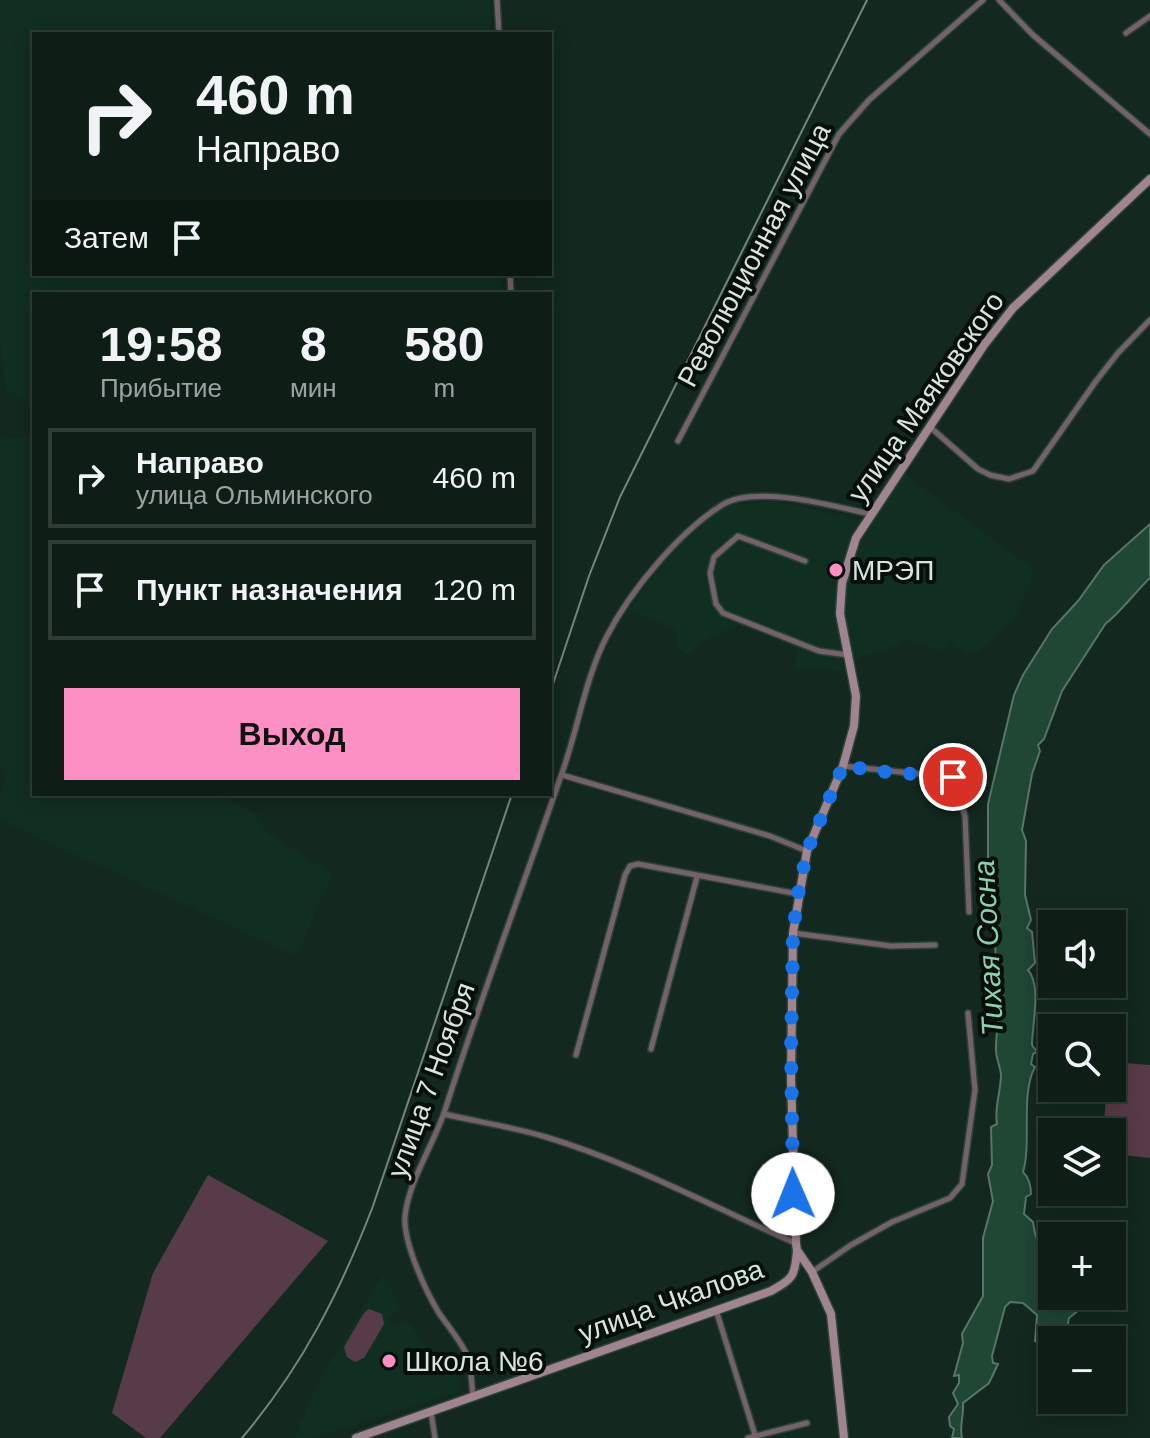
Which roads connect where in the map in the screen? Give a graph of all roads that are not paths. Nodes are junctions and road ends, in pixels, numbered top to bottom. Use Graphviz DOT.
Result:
graph roads {
  1 [pos="497,0"];
  2 [pos="983,0"];
  3 [pos="999,0"];
  4 [pos="1150,16"];
  5 [pos="499,32"];
  6 [pos="1126,33"];
  7 [pos="1150,134"];
  8 [pos="1150,179"];
  9 [pos="1150,320"];
  10 [pos="929,427"];
  11 [pos="678,441"];
  12 [pos="870,514"];
  13 [pos="805,561"];
  14 [pos="848,655"];
  15 [pos="843,766"];
  16 [pos="562,775"];
  17 [pos="953,777"];
  18 [pos="968,779"];
  19 [pos="807,851"];
  20 [pos="697,877"];
  21 [pos="798,894"];
  22 [pos="969,912"];
  23 [pos="793,933"];
  24 [pos="935,945"];
  25 [pos="968,1013"];
  26 [pos="651,1049"];
  27 [pos="576,1055"];
  28 [pos="444,1114"];
  29 [pos="796,1247"];
  30 [pos="812,1272"];
  31 [pos="716,1310"];
  32 [pos="473,1395"];
  33 [pos="430,1412"];
  34 [pos="807,1423"];
  35 [pos="752,1436"];
  36 [pos="356,1438"];
  37 [pos="435,1438"];
  38 [pos="844,1438"];
  1 -- 5 [label="street"];
  2 -- 11 [label="street, Революционная улица"];
  3 -- 7 [label="street"];
  4 -- 6 [label="street"];
  8 -- 10 [label="street, улица Маяковского"];
  9 -- 10 [label="street"];
  10 -- 12 [label="street, улица Маяковского"];
  12 -- 14 [label="street, улица Маяковского"];
  12 -- 16 [label="street, улица 7 Ноября"];
  13 -- 14 [label="street"];
  14 -- 15 [label="street, улица Маяковского"];
  15 -- 17 [label="street"];
  15 -- 19 [label="street, улица Маяковского"];
  16 -- 19 [label="street"];
  16 -- 28 [label="street, улица 7 Ноября"];
  17 -- 18 [label="street"];
  17 -- 22 [label="street"];
  19 -- 21 [label="street, улица Маяковского"];
  20 -- 21 [label="street"];
  20 -- 26 [label="street"];
  20 -- 27 [label="street"];
  21 -- 23 [label="street, улица Маяковского"];
  23 -- 24 [label="street"];
  23 -- 29 [label="street, улица Маяковского"];
  25 -- 30 [label="street"];
  28 -- 29 [label="street"];
  28 -- 32 [label="street, улица 7 Ноября"];
  29 -- 30 [label="street"];
  29 -- 31 [label="street, улица Чкалова"];
  30 -- 38 [label="street"];
  31 -- 32 [label="street, улица Чкалова"];
  31 -- 35 [label="street"];
  32 -- 33 [label="street, улица Чкалова"];
  33 -- 36 [label="street, улица Чкалова"];
  33 -- 37 [label="street"];
  34 -- 35 [label="street"];
}
